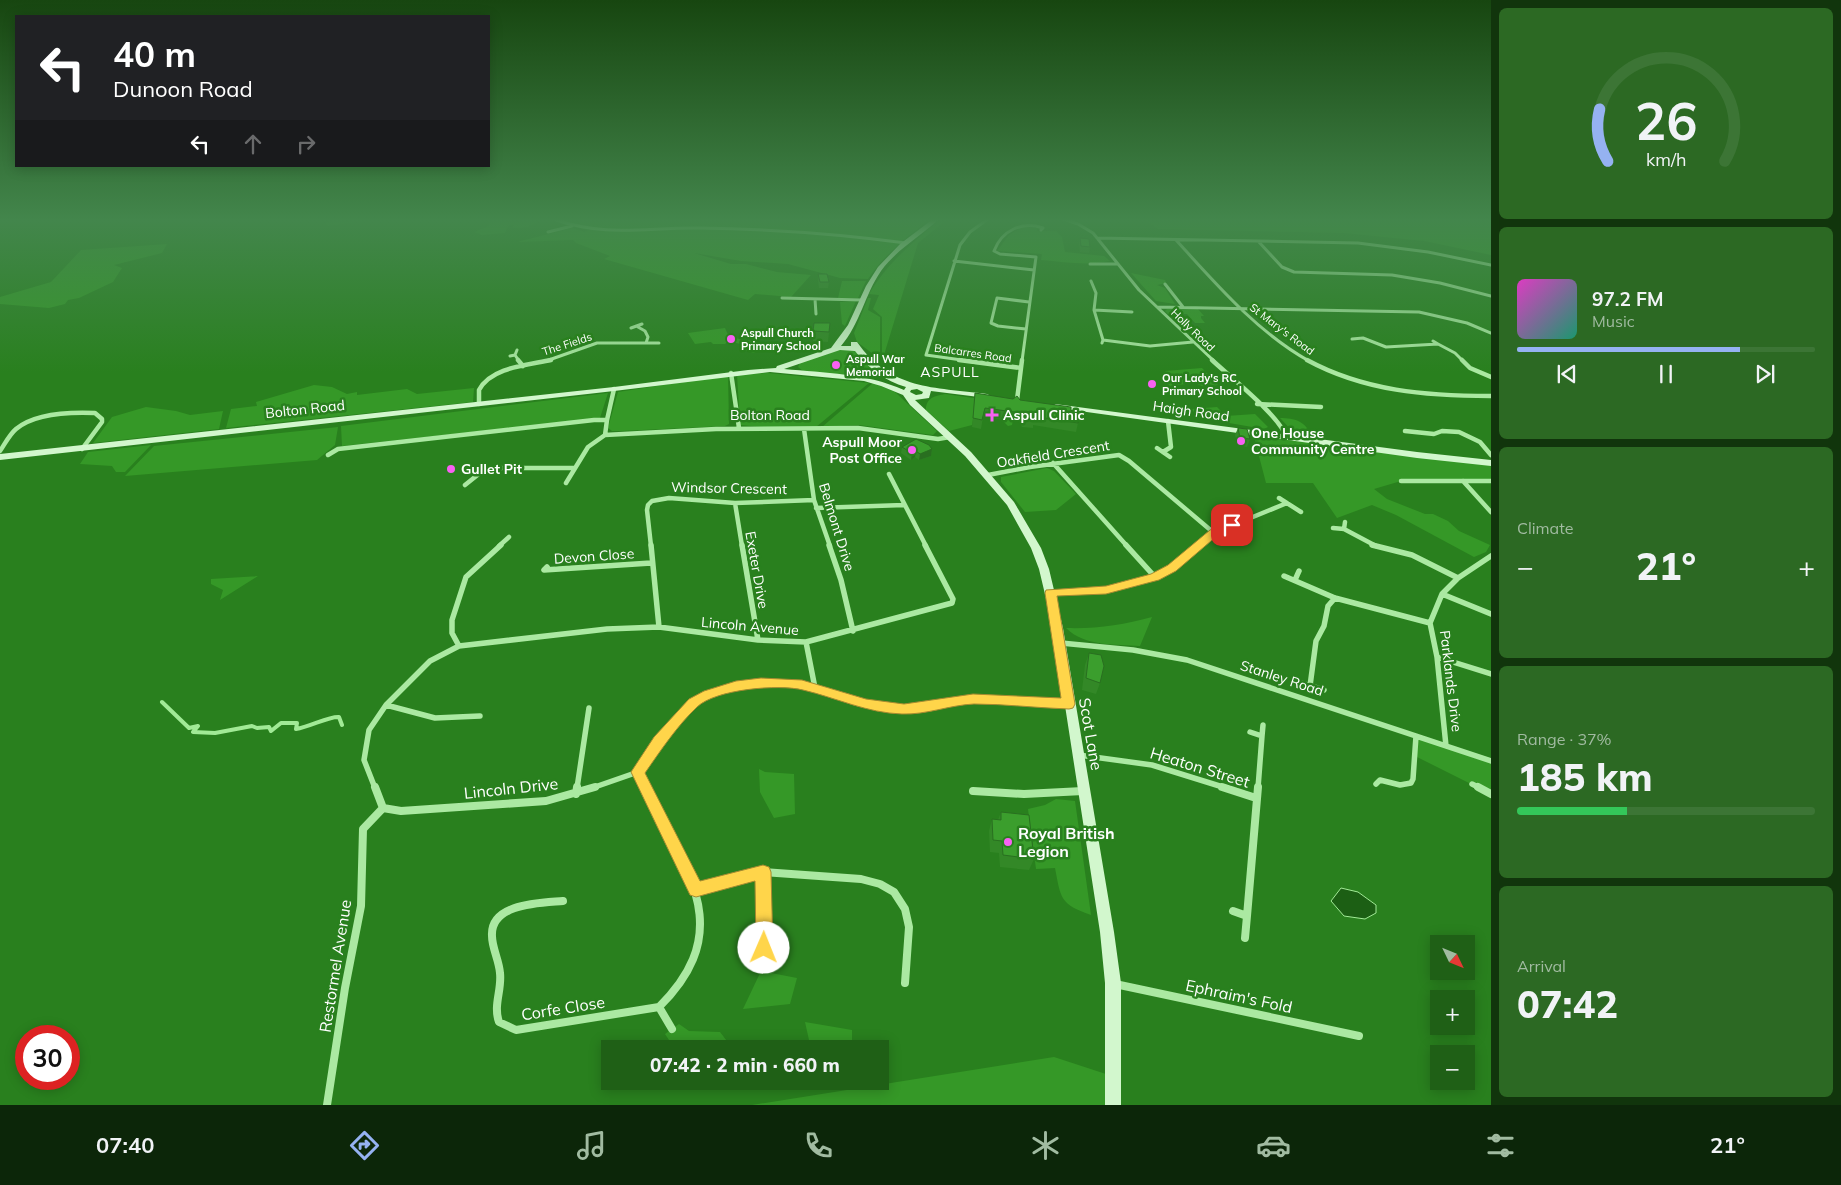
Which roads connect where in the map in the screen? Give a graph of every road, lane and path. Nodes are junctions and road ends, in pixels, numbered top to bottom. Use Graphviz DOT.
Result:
graph roads {
  1 [pos="1034,270"];
  2 [pos="879,271"];
  3 [pos="951,271"];
  4 [pos="1122,271"];
  5 [pos="1205,271"];
  6 [pos="1291,271"];
  7 [pos="1091,280"];
  8 [pos="1165,284"];
  9 [pos="1491,296"];
  10 [pos="782,298"];
  11 [pos="815,299"];
  12 [pos="862,300"];
  13 [pos="1029,302"];
  14 [pos="1157,307"];
  15 [pos="1183,307"];
  16 [pos="1240,307"];
  17 [pos="1094,310"];
  18 [pos="1132,312"];
  19 [pos="816,314"];
  20 [pos="631,328"];
  21 [pos="1026,329"];
  22 [pos="849,332"];
  23 [pos="1491,333"];
  24 [pos="1352,339"];
  25 [pos="1193,342"];
  26 [pos="646,343"];
  27 [pos="659,343"];
  28 [pos="858,349"];
  29 [pos="517,350"];
  30 [pos="833,350"];
  31 [pos="515,355"];
  32 [pos="510,356"];
  33 [pos="800,362"];
  34 [pos="523,366"];
  35 [pos="876,368"];
  36 [pos="1021,368"];
  37 [pos="770,370"];
  38 [pos="809,373"];
  39 [pos="732,374"];
  40 [pos="1491,377"];
  41 [pos="864,379"];
  42 [pos="614,389"];
  43 [pos="923,392"];
  44 [pos="906,394"];
  45 [pos="1488,396"];
  46 [pos="1013,400"];
  47 [pos="1491,400"];
  48 [pos="479,404"];
  49 [pos="1044,404"];
  50 [pos="1257,404"];
  51 [pos="1321,407"];
  52 [pos="922,412"];
  53 [pos="607,420"];
  54 [pos="1168,421"];
  55 [pos="739,428"];
  56 [pos="804,429"];
  57 [pos="1405,431"];
  58 [pos="605,435"];
  59 [pos="950,437"];
  60 [pos="1286,437"];
  61 [pos="1157,448"];
  62 [pos="82,449"];
  63 [pos="0,451"];
  64 [pos="1163,452"];
  65 [pos="328,455"];
  66 [pos="1491,455"];
  67 [pos="0,457"];
  68 [pos="1170,457"];
  69 [pos="1053,463"];
  70 [pos="1491,463"];
  71 [pos="574,468"];
  72 [pos="888,474"];
  73 [pos="988,475"];
  74 [pos="1401,481"];
  75 [pos="1463,481"];
  76 [pos="1491,481"];
  77 [pos="566,483"];
  78 [pos="465,485"];
  79 [pos="1279,498"];
  80 [pos="814,500"];
  81 [pos="735,503"];
  82 [pos="1287,503"];
  83 [pos="904,505"];
  84 [pos="816,508"];
  85 [pos="1302,512"];
  86 [pos="1491,512"];
  87 [pos="1345,522"];
  88 [pos="1333,528"];
  89 [pos="1344,529"];
  90 [pos="1214,533"];
  91 [pos="509,537"];
  92 [pos="1491,556"];
  93 [pos="651,563"];
  94 [pos="547,567"];
  95 [pos="1299,571"];
  96 [pos="1284,576"];
  97 [pos="1155,577"];
  98 [pos="1458,578"];
  99 [pos="1295,580"];
  100 [pos="1051,593"];
  101 [pos="1442,594"];
  102 [pos="1335,598"];
  103 [pos="1491,614"];
  104 [pos="1430,623"];
  105 [pos="658,627"];
  106 [pos="853,631"];
  107 [pos="758,640"];
  108 [pos="806,642"];
  109 [pos="1060,643"];
  110 [pos="459,646"];
  111 [pos="1437,657"];
  112 [pos="1491,674"];
  113 [pos="1294,681"];
  114 [pos="1310,686"];
  115 [pos="815,688"];
  116 [pos="1324,690"];
  117 [pos="1069,704"];
  118 [pos="386,705"];
  119 [pos="589,708"];
  120 [pos="480,716"];
  121 [pos="1264,725"];
  122 [pos="1250,732"];
  123 [pos="1262,736"];
  124 [pos="1416,736"];
  125 [pos="1446,746"];
  126 [pos="1078,754"];
  127 [pos="1491,761"];
  128 [pos="638,772"];
  129 [pos="1376,784"];
  130 [pos="1472,784"];
  131 [pos="1084,791"];
  132 [pos="973,792"];
  133 [pos="576,794"];
  134 [pos="1491,794"];
  135 [pos="1256,798"];
  136 [pos="383,808"];
  137 [pos="763,872"];
  138 [pos="696,890"];
  139 [pos="563,901"];
  140 [pos="1233,911"];
  141 [pos="1247,916"];
  142 [pos="1245,938"];
  143 [pos="764,951"];
  144 [pos="905,983"];
  145 [pos="1113,983"];
  146 [pos="659,1007"];
  147 [pos="672,1029"];
  148 [pos="1359,1036"];
  149 [pos="327,1105"];
  150 [pos="1113,1105"];
  1 -- 13 [label="street"];
  2 -- 12 [label="main road"];
  3 -- 36 [label="street, Balcarres Road"];
  4 -- 14 [label="street, Holly Road"];
  5 -- 16 [label="street, St Mary's Road"];
  6 -- 9 [label="street"];
  7 -- 17 [label="street"];
  8 -- 15 [label="street"];
  10 -- 11 [label="street"];
  11 -- 12 [label="street"];
  11 -- 19 [label="street"];
  12 -- 22 [label="main road"];
  13 -- 21 [label="street"];
  13 -- 21 [label="street"];
  14 -- 15 [label="street"];
  14 -- 25 [label="street, Holly Road"];
  15 -- 16 [label="street"];
  16 -- 23 [label="street"];
  16 -- 45 [label="street, St Mary's Road"];
  17 -- 18 [label="street"];
  17 -- 25 [label="street"];
  20 -- 26 [label="street"];
  21 -- 36 [label="street"];
  22 -- 28 [label="main road"];
  22 -- 30 [label="main road"];
  24 -- 40 [label="street"];
  25 -- 50 [label="street, Holly Road"];
  26 -- 27 [label="street, The Fields"];
  26 -- 34 [label="street, The Fields"];
  28 -- 30 [label="main road"];
  28 -- 35 [label="main road"];
  29 -- 31 [label="street"];
  30 -- 33 [label="main road, Bolton Road"];
  31 -- 32 [label="street"];
  31 -- 34 [label="street"];
  33 -- 37 [label="main road, Bolton Road"];
  33 -- 38 [label="main road"];
  34 -- 48 [label="street, The Fields"];
  35 -- 41 [label="main road"];
  35 -- 43 [label="main road"];
  36 -- 46 [label="street"];
  37 -- 38 [label="main road, Bolton Road"];
  37 -- 39 [label="main road, Bolton Road"];
  38 -- 41 [label="main road, Bolton Road"];
  39 -- 42 [label="main road, Bolton Road"];
  39 -- 55 [label="street"];
  41 -- 44 [label="main road, Bolton Road"];
  42 -- 48 [label="main road, Bolton Road"];
  42 -- 53 [label="street"];
  43 -- 44 [label="main road"];
  43 -- 44 [label="main road"];
  43 -- 46 [label="main road"];
  43 -- 52 [label="main road"];
  44 -- 52 [label="main road, Scot Lane"];
  45 -- 47 [label="street"];
  48 -- 62 [label="main road, Bolton Road"];
  49 -- 54 [label="main road, Haigh Road"];
  50 -- 51 [label="street"];
  50 -- 60 [label="street, Holly Road"];
  52 -- 59 [label="main road, Scot Lane"];
  53 -- 58 [label="street"];
  53 -- 65 [label="street"];
  54 -- 60 [label="main road, Haigh Road"];
  54 -- 64 [label="street"];
  55 -- 56 [label="street, Bolton Road"];
  55 -- 58 [label="street, Bolton Road"];
  56 -- 59 [label="street, Bolton Road"];
  56 -- 80 [label="street, Belmont Drive"];
  57 -- 66 [label="street"];
  58 -- 71 [label="street"];
  59 -- 73 [label="main road, Scot Lane"];
  60 -- 70 [label="main road, Haigh Road"];
  61 -- 64 [label="street"];
  62 -- 63 [label="street"];
  62 -- 67 [label="main road, Bolton Road"];
  64 -- 68 [label="street"];
  69 -- 73 [label="street, Oakfield Crescent"];
  69 -- 90 [label="street, Oakfield Crescent"];
  69 -- 97 [label="street"];
  71 -- 77 [label="street"];
  71 -- 78 [label="street"];
  72 -- 83 [label="street, Lincoln Avenue"];
  73 -- 100 [label="main road, Scot Lane"];
  74 -- 75 [label="street"];
  75 -- 76 [label="street"];
  75 -- 86 [label="street"];
  79 -- 82 [label="street"];
  80 -- 81 [label="street, Windsor Crescent"];
  80 -- 84 [label="street, Belmont Drive"];
  81 -- 93 [label="street, Windsor Crescent"];
  81 -- 107 [label="street, Exeter Drive"];
  82 -- 85 [label="street"];
  82 -- 90 [label="street"];
  83 -- 84 [label="street"];
  83 -- 106 [label="street, Lincoln Avenue"];
  84 -- 106 [label="street, Belmont Drive"];
  87 -- 89 [label="street"];
  88 -- 89 [label="street"];
  89 -- 98 [label="street"];
  90 -- 97 [label="street"];
  91 -- 110 [label="street"];
  92 -- 98 [label="street, Parklands Drive"];
  93 -- 94 [label="street, Devon Close"];
  93 -- 105 [label="street, Windsor Crescent"];
  95 -- 99 [label="street"];
  96 -- 99 [label="street"];
  97 -- 100 [label="street"];
  98 -- 101 [label="street, Parklands Drive"];
  99 -- 102 [label="street"];
  100 -- 109 [label="main road, Scot Lane"];
  101 -- 103 [label="street"];
  101 -- 104 [label="street, Parklands Drive"];
  102 -- 104 [label="street"];
  102 -- 114 [label="street"];
  104 -- 111 [label="street, Parklands Drive"];
  105 -- 107 [label="street, Lincoln Avenue"];
  105 -- 110 [label="street, Lincoln Avenue"];
  106 -- 108 [label="street, Lincoln Avenue"];
  107 -- 108 [label="street, Lincoln Avenue"];
  108 -- 115 [label="street"];
  109 -- 117 [label="main road, Scot Lane"];
  109 -- 124 [label="street, Stanley Road"];
  110 -- 118 [label="street"];
  111 -- 112 [label="street"];
  111 -- 125 [label="street, Parklands Drive"];
  113 -- 114 [label="street"];
  114 -- 116 [label="street"];
  115 -- 117 [label="street"];
  115 -- 128 [label="street"];
  117 -- 126 [label="main road, Scot Lane"];
  118 -- 120 [label="street"];
  118 -- 136 [label="street"];
  119 -- 133 [label="street"];
  121 -- 123 [label="street"];
  122 -- 123 [label="street"];
  123 -- 135 [label="street"];
  124 -- 125 [label="street, Stanley Road"];
  124 -- 129 [label="street"];
  125 -- 127 [label="street, Stanley Road"];
  126 -- 131 [label="main road, Scot Lane"];
  126 -- 135 [label="street, Heaton Street"];
  128 -- 133 [label="street, Lincoln Drive"];
  128 -- 138 [label="street"];
  130 -- 134 [label="street"];
  131 -- 132 [label="street"];
  131 -- 145 [label="main road, Scot Lane"];
  133 -- 136 [label="street, Lincoln Drive"];
  135 -- 141 [label="street"];
  136 -- 149 [label="street, Restormel Avenue"];
  137 -- 138 [label="street"];
  137 -- 143 [label="street"];
  137 -- 144 [label="street"];
  138 -- 146 [label="street"];
  139 -- 146 [label="street, Corfe Close"];
  140 -- 141 [label="street"];
  141 -- 142 [label="street"];
  145 -- 148 [label="street, Ephraim's Fold"];
  145 -- 150 [label="main road, Scot Lane"];
  146 -- 147 [label="street"];
}
